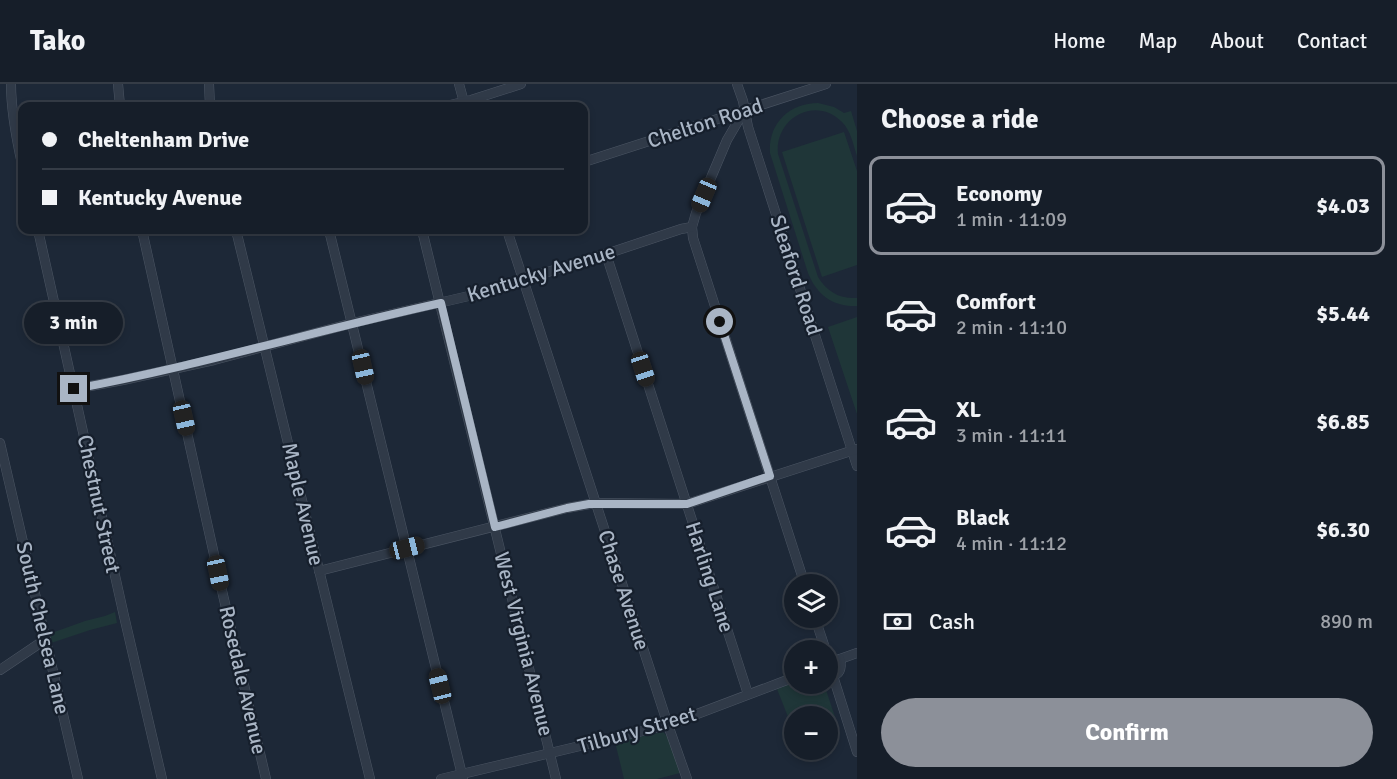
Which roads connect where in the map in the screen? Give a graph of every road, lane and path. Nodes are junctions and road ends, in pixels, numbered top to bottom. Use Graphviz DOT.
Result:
graph roads {
  1 [pos="10,84"];
  2 [pos="118,84"];
  3 [pos="209,84"];
  4 [pos="459,84"];
  5 [pos="520,84"];
  6 [pos="737,84"];
  7 [pos="826,84"];
  8 [pos="120,102"];
  9 [pos="210,102"];
  10 [pos="464,102"];
  11 [pos="470,102"];
  12 [pos="744,111"];
  13 [pos="18,145"];
  14 [pos="588,161"];
  15 [pos="692,226"];
  16 [pos="39,234"];
  17 [pos="143,234"];
  18 [pos="237,234"];
  19 [pos="330,234"];
  20 [pos="423,234"];
  21 [pos="508,234"];
  22 [pos="606,254"];
  23 [pos="523,280"];
  24 [pos="441,303"];
  25 [pos="353,323"];
  26 [pos="265,346"];
  27 [pos="173,368"];
  28 [pos="74,389"];
  29 [pos="0,442"];
  30 [pos="855,450"];
  31 [pos="857,466"];
  32 [pos="770,476"];
  33 [pos="596,503"];
  34 [pos="687,504"];
  35 [pos="495,527"];
  36 [pos="407,548"];
  37 [pos="319,571"];
  38 [pos="801,574"];
  39 [pos="46,639"];
  40 [pos="857,653"];
  41 [pos="840,659"];
  42 [pos="0,669"];
  43 [pos="838,672"];
  44 [pos="784,681"];
  45 [pos="748,694"];
  46 [pos="837,694"];
  47 [pos="668,725"];
  48 [pos="857,752"];
  49 [pos="550,754"];
  50 [pos="463,776"];
  51 [pos="78,779"];
  52 [pos="162,779"];
  53 [pos="266,779"];
  54 [pos="370,779"];
  55 [pos="441,779"];
  56 [pos="556,779"];
  57 [pos="687,779"];
  1 -- 13 [label="street"];
  2 -- 8 [label="street"];
  3 -- 9 [label="street"];
  4 -- 10 [label="street"];
  5 -- 11 [label="street"];
  6 -- 12 [label="street, Sleaford Road"];
  7 -- 12 [label="street, Chelton Road"];
  12 -- 14 [label="street, Chelton Road"];
  12 -- 15 [label="street"];
  12 -- 30 [label="street, Sleaford Road"];
  15 -- 22 [label="street, Kentucky Avenue"];
  15 -- 32 [label="street"];
  16 -- 28 [label="street, Chestnut Street"];
  17 -- 27 [label="street, Rosedale Avenue"];
  18 -- 26 [label="street, Maple Avenue"];
  19 -- 25 [label="street"];
  20 -- 24 [label="street, West Virginia Avenue"];
  21 -- 23 [label="street, Chase Avenue"];
  22 -- 23 [label="street, Kentucky Avenue"];
  22 -- 34 [label="street, Harling Lane"];
  23 -- 24 [label="street, Kentucky Avenue"];
  23 -- 33 [label="street, Chase Avenue"];
  24 -- 25 [label="street, Kentucky Avenue"];
  24 -- 35 [label="street, West Virginia Avenue"];
  25 -- 26 [label="street, Kentucky Avenue"];
  25 -- 36 [label="street"];
  26 -- 27 [label="street, Kentucky Avenue"];
  26 -- 37 [label="street, Maple Avenue"];
  27 -- 28 [label="street, Kentucky Avenue"];
  27 -- 53 [label="street, Rosedale Avenue"];
  28 -- 52 [label="street, Chestnut Street"];
  29 -- 39 [label="street, South Chelsea Lane"];
  30 -- 31 [label="street, Sleaford Road"];
  30 -- 32 [label="street"];
  32 -- 34 [label="street"];
  32 -- 38 [label="street"];
  33 -- 34 [label="street"];
  33 -- 35 [label="street"];
  33 -- 47 [label="street, Chase Avenue"];
  34 -- 45 [label="street, Harling Lane"];
  35 -- 36 [label="street"];
  35 -- 49 [label="street, West Virginia Avenue"];
  36 -- 37 [label="street"];
  36 -- 50 [label="street"];
  37 -- 54 [label="street, Maple Avenue"];
  39 -- 42 [label="street"];
  39 -- 51 [label="street, South Chelsea Lane"];
  40 -- 41 [label="street"];
  41 -- 43 [label="street"];
  44 -- 45 [label="street, Tilbury Street"];
  45 -- 47 [label="street, Tilbury Street"];
  46 -- 48 [label="street"];
  47 -- 49 [label="street, Tilbury Street"];
  47 -- 57 [label="street, Chase Avenue"];
  49 -- 50 [label="street, Tilbury Street"];
  49 -- 56 [label="street, West Virginia Avenue"];
  50 -- 55 [label="street, Tilbury Street"];
}
